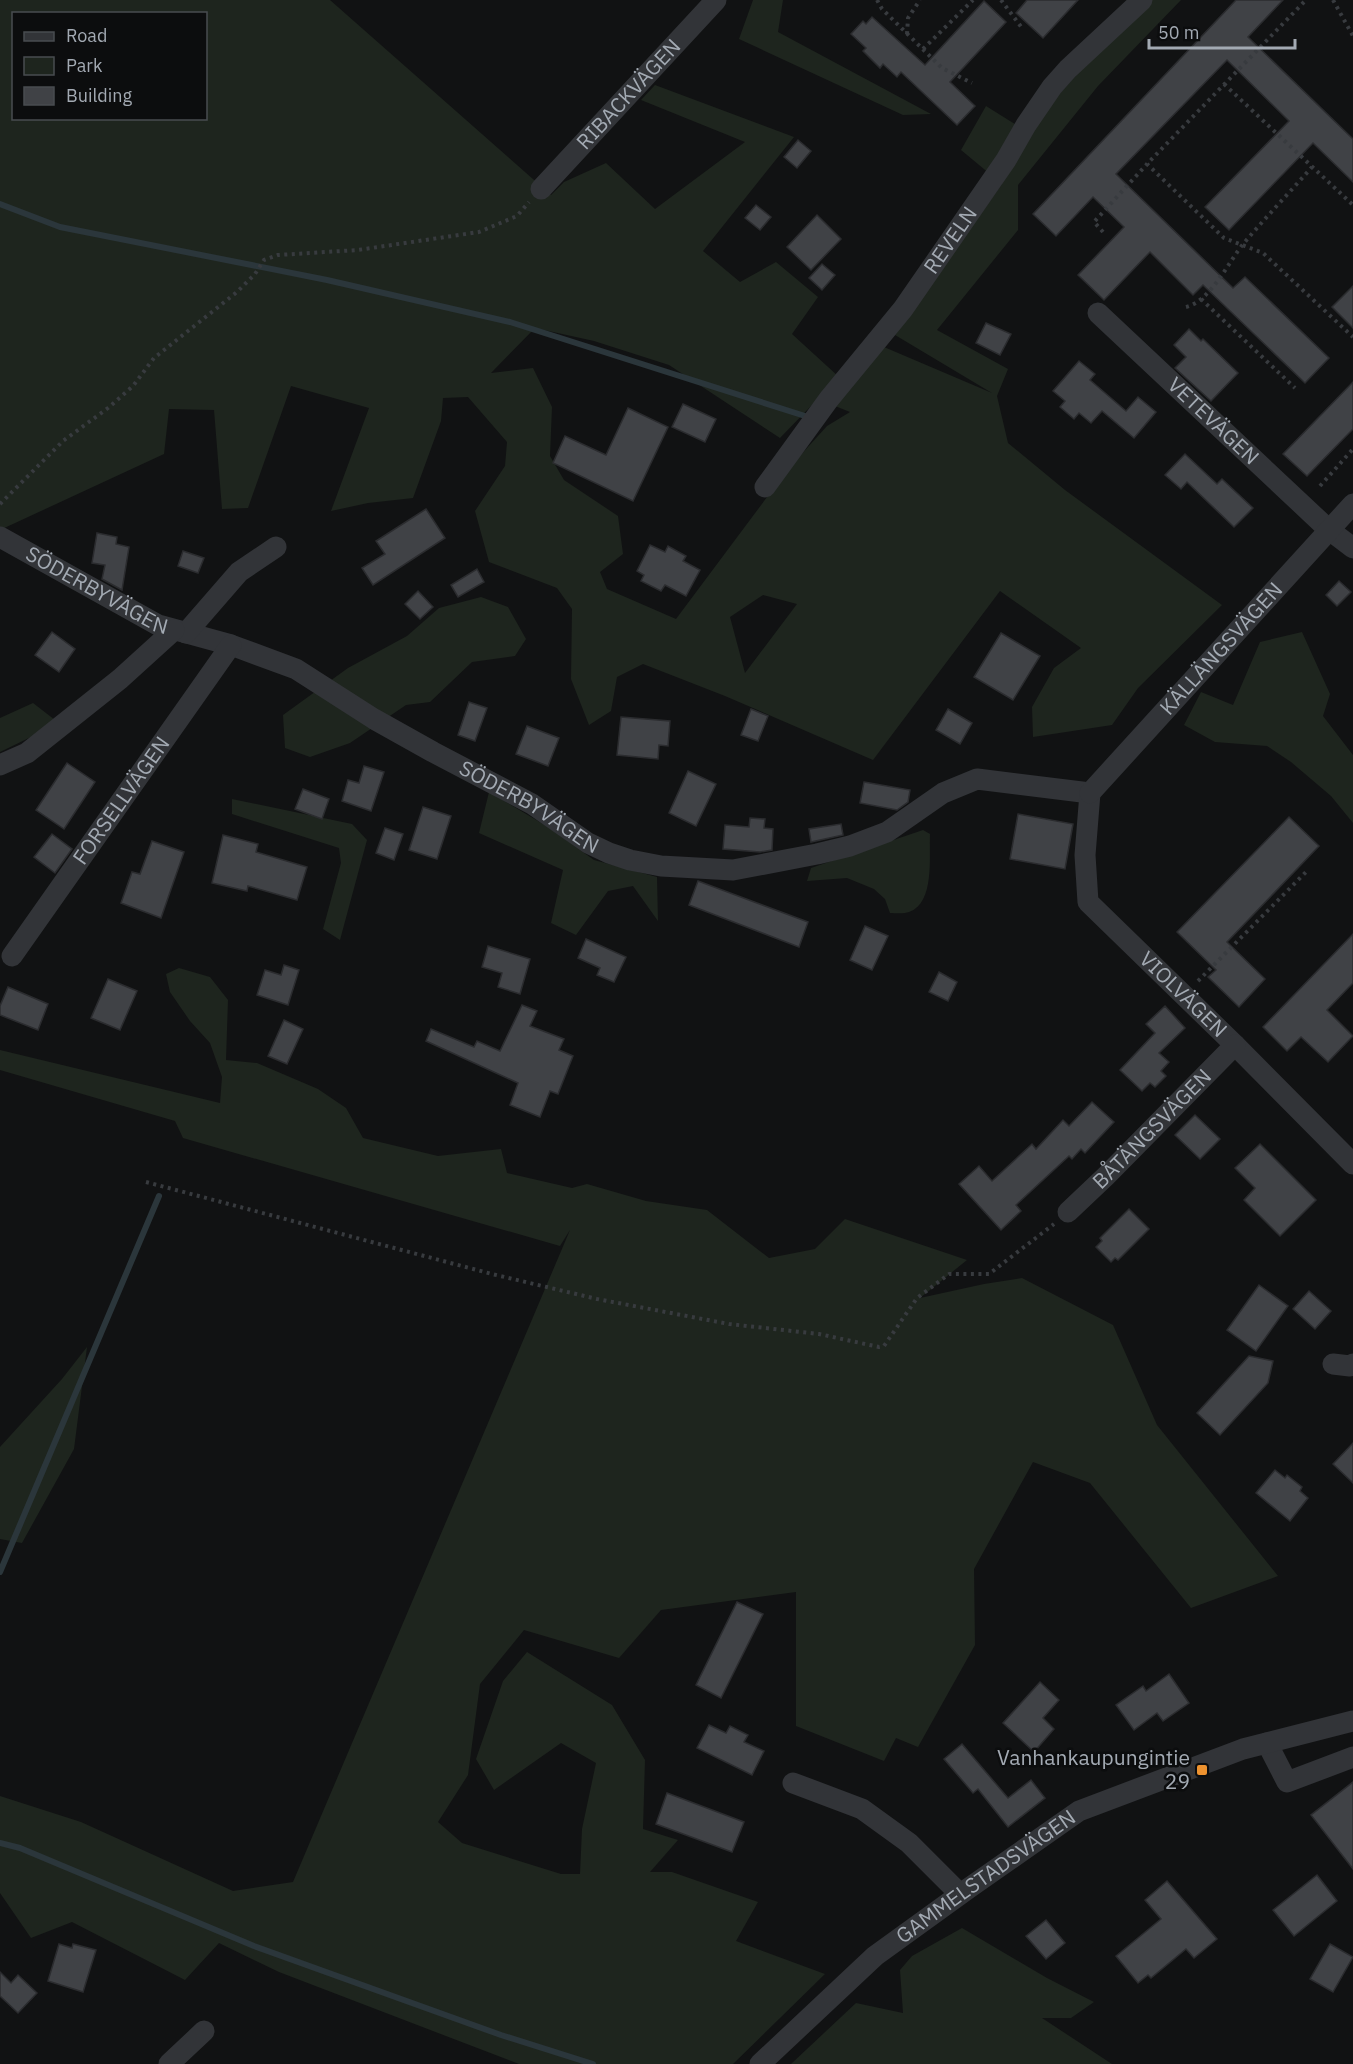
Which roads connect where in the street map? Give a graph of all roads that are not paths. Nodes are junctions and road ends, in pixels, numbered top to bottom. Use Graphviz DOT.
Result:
graph roads {
  1 [pos="716,0"];
  2 [pos="1142,0"];
  3 [pos="541,189"];
  4 [pos="1098,313"];
  5 [pos="765,488"];
  6 [pos="1353,504"];
  7 [pos="1328,530"];
  8 [pos="0,537"];
  9 [pos="276,547"];
  10 [pos="1353,548"];
  11 [pos="180,631"];
  12 [pos="231,645"];
  13 [pos="0,765"];
  14 [pos="1090,793"];
  15 [pos="12,956"];
  16 [pos="1235,1045"];
  17 [pos="1353,1164"];
  18 [pos="1068,1212"];
  19 [pos="1353,1721"];
  20 [pos="1267,1743"];
  21 [pos="1353,1757"];
  22 [pos="792,1783"];
  23 [pos="960,1894"];
  24 [pos="204,2031"];
  25 [pos="169,2064"];
  26 [pos="760,2064"];
  1 -- 3 [label="street, RIBACKVÄGEN"];
  2 -- 5 [label="street, REVELN"];
  4 -- 7 [label="street, VETEVÄGEN"];
  6 -- 7 [label="street, KÄLLÄNGSVÄGEN"];
  7 -- 10 [label="street, VETEVÄGEN"];
  7 -- 14 [label="street, KÄLLÄNGSVÄGEN"];
  8 -- 11 [label="street, SÖDERBYVÄGEN"];
  9 -- 11 [label="street"];
  11 -- 12 [label="street, SÖDERBYVÄGEN"];
  11 -- 13 [label="street"];
  12 -- 14 [label="street, SÖDERBYVÄGEN"];
  12 -- 15 [label="street, FORSELLVÄGEN"];
  14 -- 16 [label="street, VIOLVÄGEN"];
  16 -- 17 [label="street, VIOLVÄGEN"];
  16 -- 18 [label="street, BÅTÄNGSVÄGEN"];
  19 -- 20 [label="street, GAMMELSTADSVÄGEN"];
  20 -- 21 [label="street"];
  20 -- 23 [label="street, GAMMELSTADSVÄGEN"];
  22 -- 23 [label="street"];
  23 -- 26 [label="street, GAMMELSTADSVÄGEN"];
  24 -- 25 [label="street"];
}
